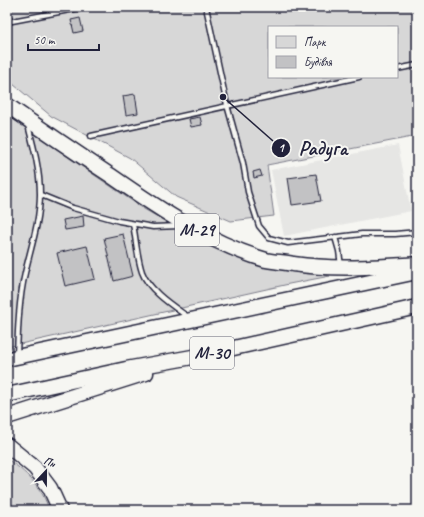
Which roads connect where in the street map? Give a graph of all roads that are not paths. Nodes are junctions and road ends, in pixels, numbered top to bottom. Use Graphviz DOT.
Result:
graph roads {
  1 [pos="85,7"];
  2 [pos="206,7"];
  3 [pos="7,22"];
  4 [pos="417,65"];
  5 [pos="398,69"];
  6 [pos="354,78"];
  7 [pos="227,105"];
  8 [pos="7,106"];
  9 [pos="27,119"];
  10 [pos="91,136"];
  11 [pos="40,195"];
  12 [pos="133,224"];
  13 [pos="188,226"];
  14 [pos="417,232"];
  15 [pos="335,237"];
  16 [pos="417,264"];
  17 [pos="342,268"];
  18 [pos="417,272"];
  19 [pos="417,307"];
  20 [pos="192,320"];
  21 [pos="198,356"];
  22 [pos="12,358"];
  23 [pos="7,395"];
  24 [pos="7,417"];
  25 [pos="7,445"];
  26 [pos="60,510"];
  1 -- 3 [label="lane"];
  2 -- 7 [label="lane"];
  4 -- 5 [label="lane"];
  6 -- 7 [label="lane"];
  7 -- 10 [label="lane"];
  7 -- 15 [label="lane"];
  8 -- 9 [label="highway, М-29"];
  9 -- 11 [label="lane"];
  9 -- 13 [label="highway, М-29"];
  11 -- 12 [label="lane"];
  11 -- 22 [label="lane"];
  12 -- 13 [label="lane"];
  12 -- 20 [label="lane"];
  13 -- 17 [label="highway, М-29"];
  14 -- 15 [label="lane"];
  15 -- 17 [label="lane"];
  16 -- 17 [label="highway, М-29"];
  18 -- 20 [label="highway, М-30"];
  19 -- 21 [label="highway, М-30"];
  20 -- 22 [label="highway, М-30"];
  21 -- 23 [label="highway, М-30"];
  21 -- 24 [label="highway"];
  25 -- 26 [label="highway"];
}
